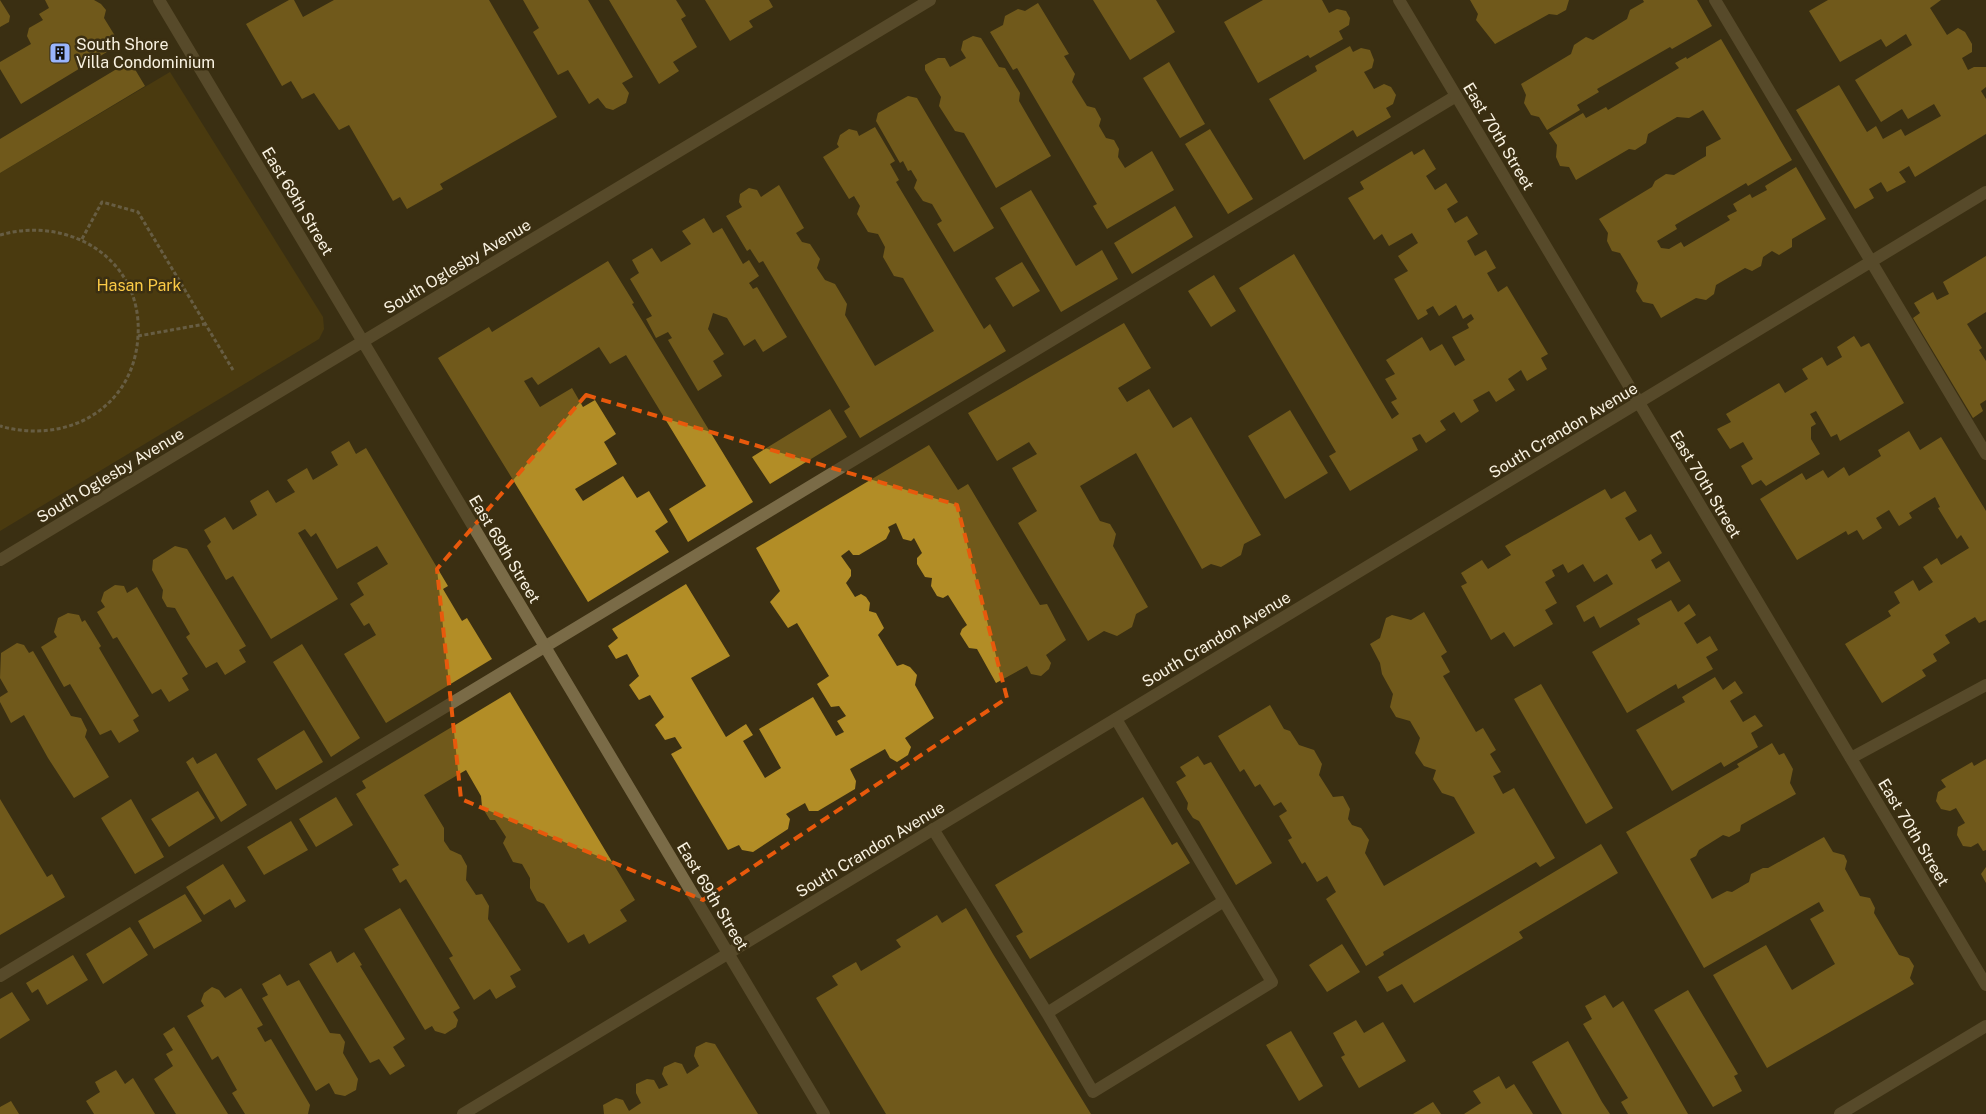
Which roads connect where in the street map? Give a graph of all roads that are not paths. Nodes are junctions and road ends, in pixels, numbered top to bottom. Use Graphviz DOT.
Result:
graph roads {
  1 [pos="159,0"];
  2 [pos="930,0"];
  3 [pos="1399,0"];
  4 [pos="1715,0"];
  5 [pos="1456,96"];
  6 [pos="1986,192"];
  7 [pos="1871,262"];
  8 [pos="363,342"];
  9 [pos="1639,402"];
  10 [pos="1986,454"];
  11 [pos="0,560"];
  12 [pos="546,648"];
  13 [pos="1986,685"];
  14 [pos="1116,719"];
  15 [pos="1851,758"];
  16 [pos="933,829"];
  17 [pos="1224,901"];
  18 [pos="728,954"];
  19 [pos="0,976"];
  20 [pos="1986,985"];
  21 [pos="1047,1012"];
  22 [pos="1986,1026"];
  23 [pos="463,1114"];
  24 [pos="824,1114"];
  25 [pos="1840,1114"];
  1 -- 8 [label="street, East 69th Street"];
  2 -- 8 [label="street, South Oglesby Avenue"];
  3 -- 5 [label="street, East 70th Street"];
  4 -- 7 [label="street"];
  5 -- 9 [label="street, East 70th Street"];
  5 -- 12 [label="street"];
  6 -- 7 [label="street, South Crandon Avenue"];
  7 -- 9 [label="street, South Crandon Avenue"];
  7 -- 10 [label="street"];
  8 -- 11 [label="street, South Oglesby Avenue"];
  8 -- 12 [label="street, East 69th Street"];
  9 -- 14 [label="street, South Crandon Avenue"];
  9 -- 15 [label="street, East 70th Street"];
  12 -- 18 [label="street, East 69th Street"];
  12 -- 19 [label="street"];
  13 -- 15 [label="street"];
  14 -- 16 [label="street, South Crandon Avenue"];
  14 -- 17 [label="street"];
  15 -- 20 [label="street, East 70th Street"];
  16 -- 18 [label="street, South Crandon Avenue"];
  16 -- 21 [label="street"];
  17 -- 21 [label="street"];
  17 -- 21 [label="street"];
  18 -- 23 [label="street, South Crandon Avenue"];
  18 -- 24 [label="street, East 69th Street"];
  22 -- 25 [label="street"];
}
